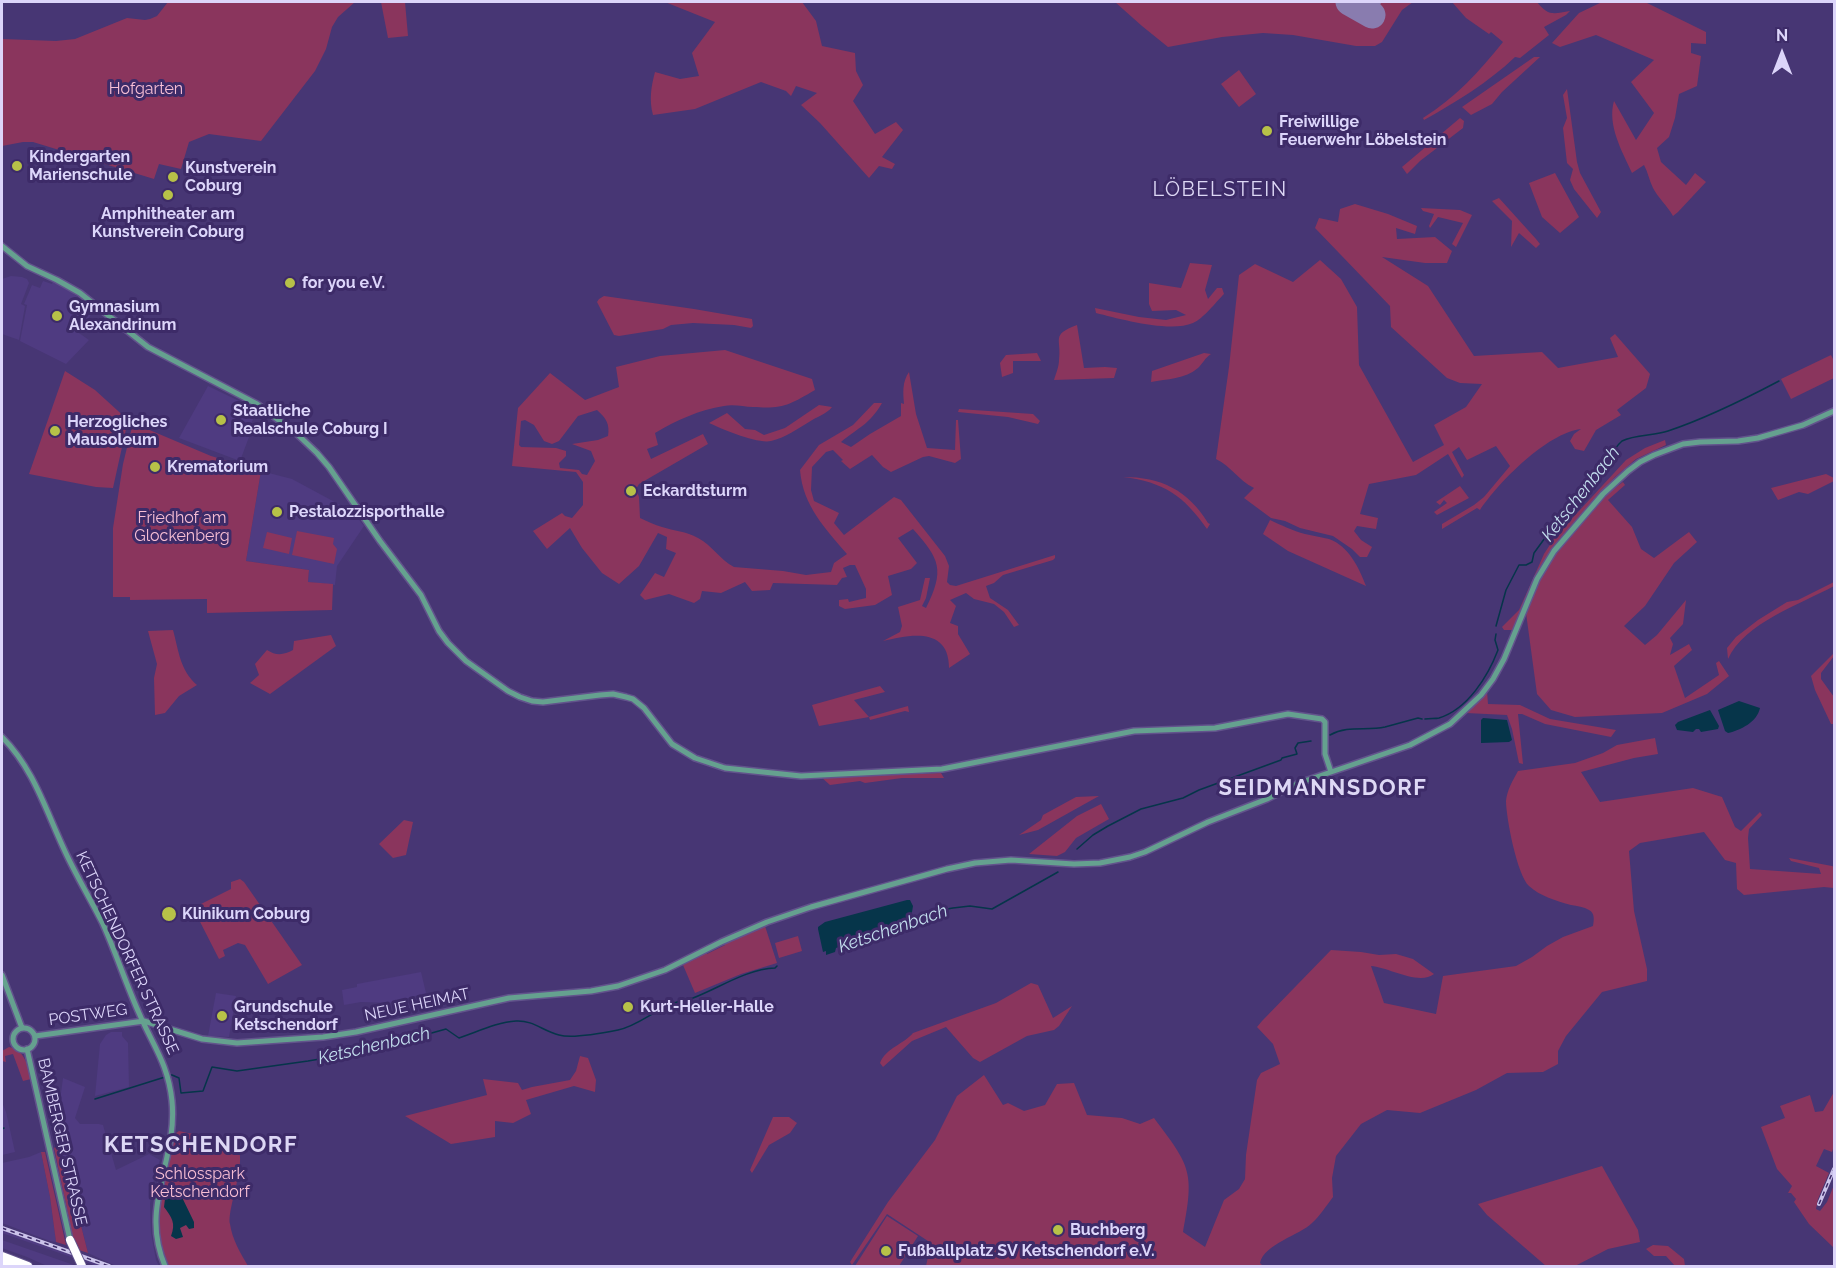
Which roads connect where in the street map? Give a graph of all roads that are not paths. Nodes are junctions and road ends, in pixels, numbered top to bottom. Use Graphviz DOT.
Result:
graph roads {
  1 [pos="3,247"];
  2 [pos="1834,411"];
  3 [pos="2,737"];
  4 [pos="1331,772"];
  5 [pos="2,975"];
  6 [pos="144,1021"];
  7 [pos="158,1024"];
  8 [pos="22,1028"];
  9 [pos="150,1034"];
  10 [pos="35,1036"];
  11 [pos="27,1049"];
  12 [pos="70,1240"];
  13 [pos="2,1256"];
  14 [pos="2,1262"];
  15 [pos="12,1266"];
  16 [pos="28,1266"];
  17 [pos="77,1266"];
  18 [pos="82,1266"];
  19 [pos="165,1266"];
  1 -- 4 [label="street"];
  2 -- 4 [label="street, NEUE HEIMAT"];
  3 -- 6 [label="street, KETSCHENDORFER STRASSE"];
  4 -- 7 [label="street, NEUE HEIMAT"];
  5 -- 8 [label="street, BAMBERGER STRASSE"];
  6 -- 7 [label="street, NEUE HEIMAT"];
  6 -- 9 [label="street, KETSCHENDORFER STRASSE"];
  6 -- 10 [label="street, POSTWEG"];
  7 -- 9 [label="street"];
  8 -- 10 [label="street, BAMBERGER STRASSE"];
  8 -- 11 [label="street, BAMBERGER STRASSE"];
  9 -- 19 [label="street, KETSCHENDORFER STRASSE"];
  10 -- 11 [label="street, BAMBERGER STRASSE"];
  11 -- 12 [label="street, BAMBERGER STRASSE"];
  12 -- 17 [label="highway, bridge"];
  12 -- 18 [label="highway, bridge"];
  13 -- 16 [label="highway"];
  14 -- 15 [label="highway"];
}
